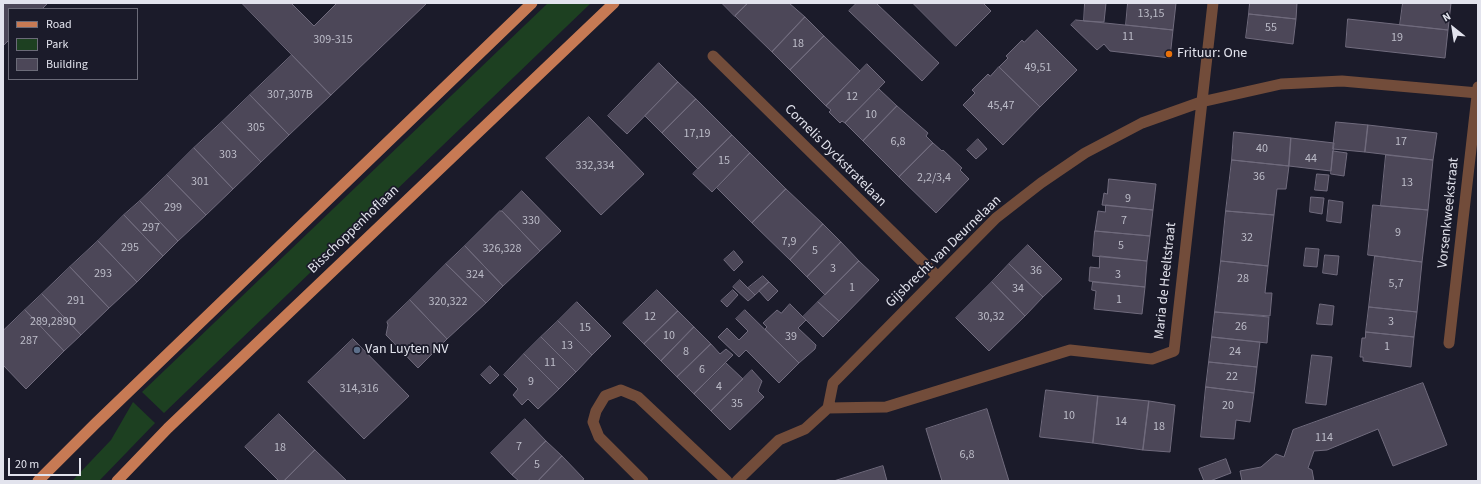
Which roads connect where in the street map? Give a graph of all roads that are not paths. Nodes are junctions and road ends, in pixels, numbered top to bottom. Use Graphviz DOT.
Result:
graph roads {
  1 [pos="532,3"];
  2 [pos="614,3"];
  3 [pos="1213,3"];
  4 [pos="713,56"];
  5 [pos="1478,91"];
  6 [pos="1201,102"];
  7 [pos="938,277"];
  8 [pos="1449,343"];
  9 [pos="828,408"];
  10 [pos="38,481"];
  11 [pos="117,481"];
  12 [pos="643,481"];
  13 [pos="727,481"];
  14 [pos="737,481"];
  1 -- 10 [label="main road"];
  2 -- 11 [label="main road, Bisschoppenhoflaan"];
  3 -- 6 [label="street, Maria de Heeltstraat"];
  4 -- 7 [label="street, Cornelis Dyckstratelaan"];
  5 -- 6 [label="street, Gijsbrecht van Deurnelaan"];
  5 -- 8 [label="street, Vorsenkweekstraat"];
  6 -- 7 [label="street, Gijsbrecht van Deurnelaan"];
  6 -- 9 [label="street, Maria de Heeltstraat"];
  7 -- 9 [label="street, Gijsbrecht van Deurnelaan"];
  9 -- 14 [label="street"];
  12 -- 13 [label="street"];
}
